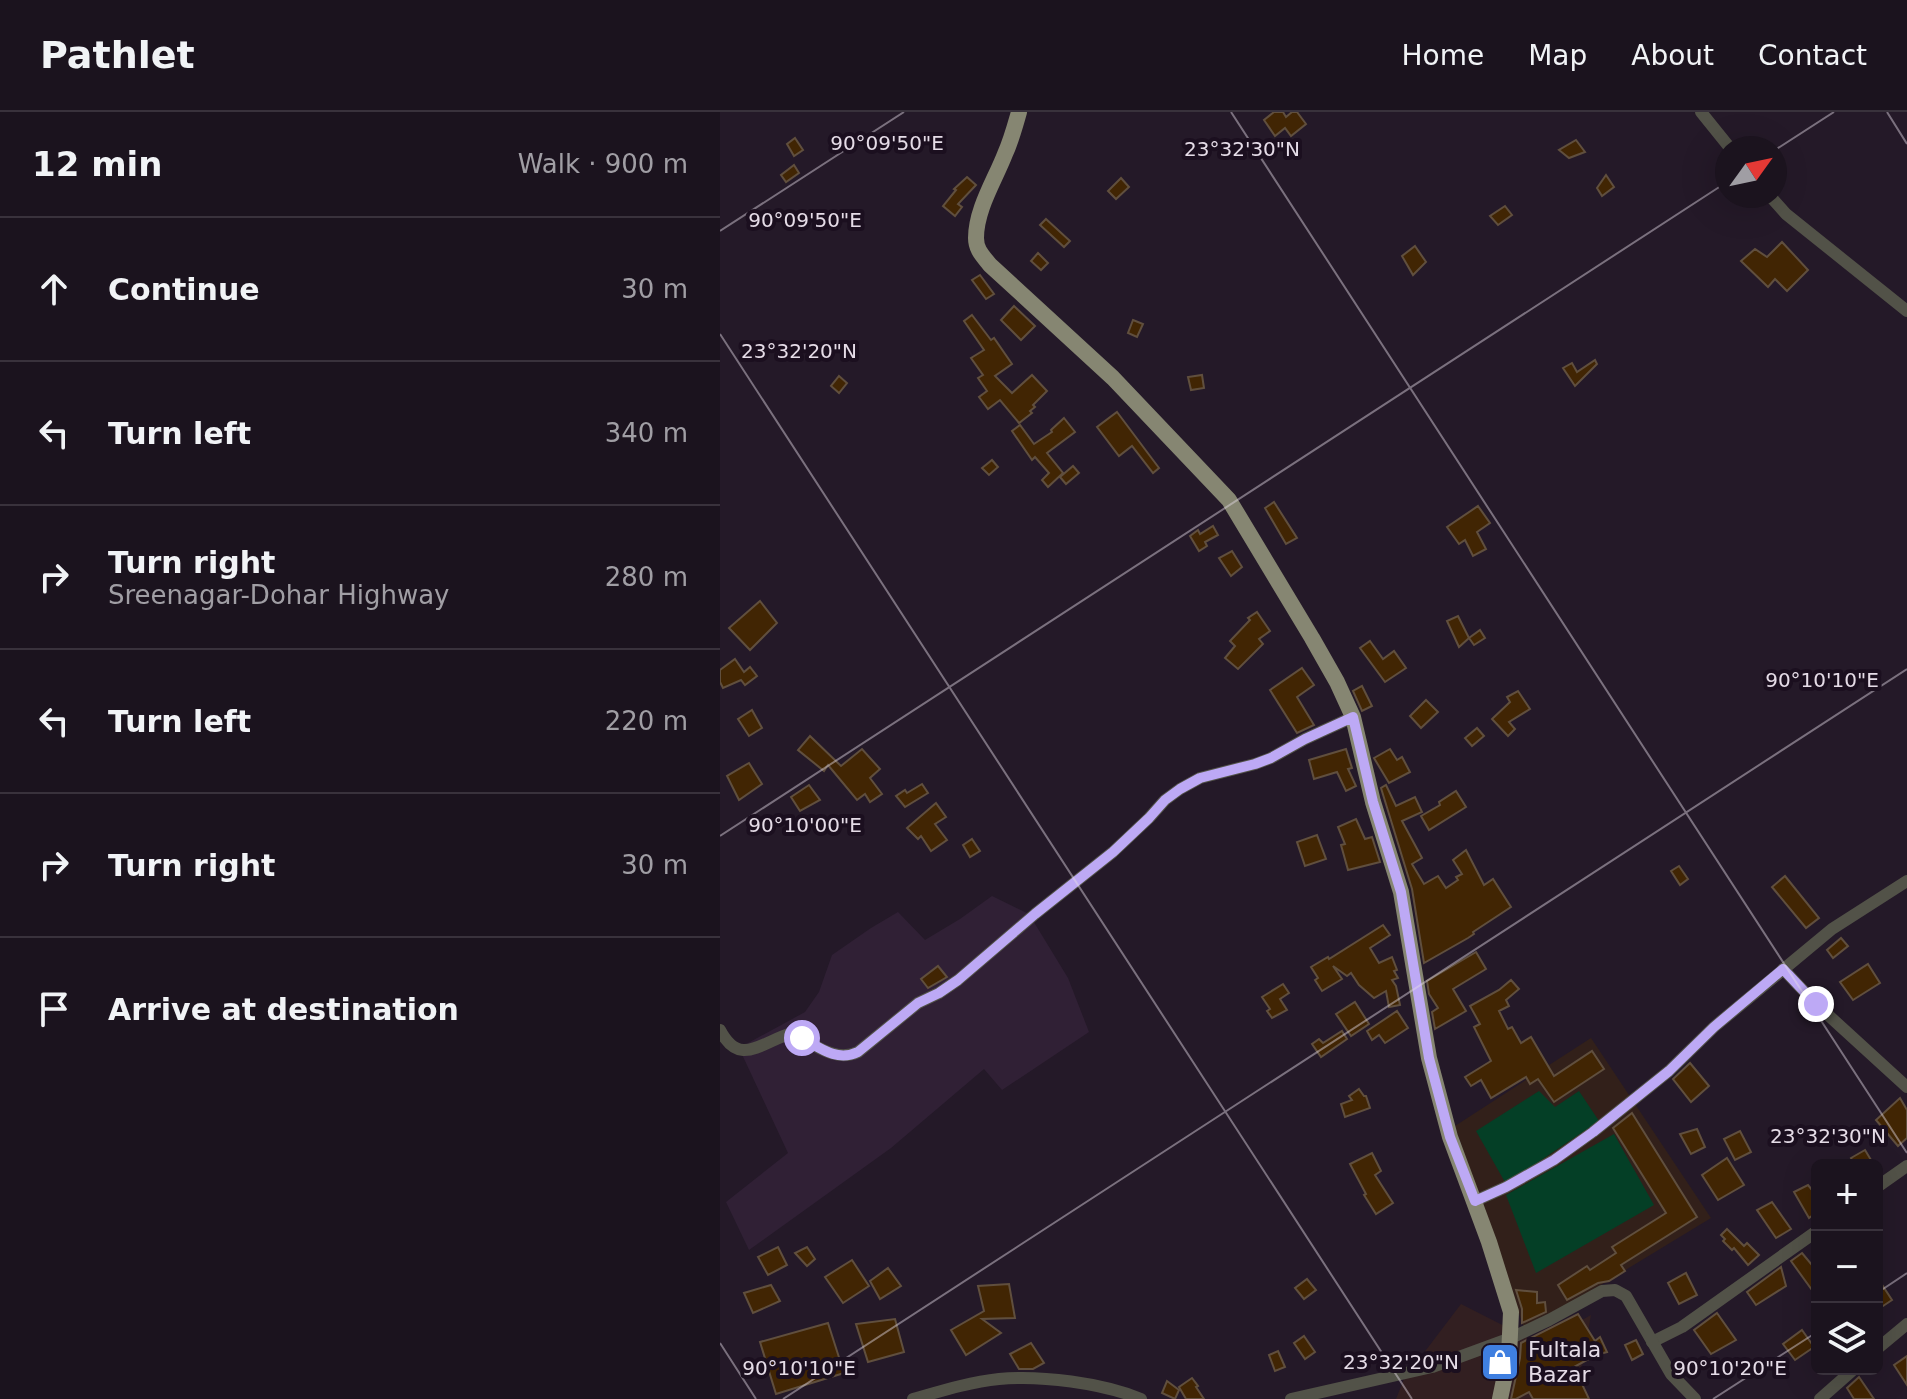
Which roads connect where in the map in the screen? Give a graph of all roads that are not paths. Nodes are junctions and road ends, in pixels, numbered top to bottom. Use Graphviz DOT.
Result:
graph roads {
  1 [pos="1019,112"];
  2 [pos="1701,112"];
  3 [pos="1720,136"];
  4 [pos="1781,208"];
  5 [pos="1907,311"];
  6 [pos="1353,717"];
  7 [pos="1907,881"];
  8 [pos="1783,969"];
  9 [pos="720,1030"];
  10 [pos="1907,1087"];
  11 [pos="1907,1166"];
  12 [pos="1883,1183"];
  13 [pos="1475,1201"];
  14 [pos="1811,1235"];
  15 [pos="1907,1324"];
  16 [pos="1511,1338"];
  17 [pos="1652,1342"];
  18 [pos="1883,1344"];
  19 [pos="1847,1375"];
  20 [pos="913,1399"];
  21 [pos="1141,1399"];
  22 [pos="1291,1399"];
  23 [pos="1500,1399"];
  24 [pos="1695,1399"];
  25 [pos="1820,1399"];
  1 -- 6 [label="main road"];
  2 -- 3 [label="street"];
  4 -- 5 [label="street"];
  6 -- 9 [label="street"];
  6 -- 13 [label="main road"];
  7 -- 8 [label="street"];
  8 -- 10 [label="street"];
  8 -- 13 [label="street"];
  11 -- 12 [label="street"];
  13 -- 16 [label="main road"];
  14 -- 17 [label="street"];
  15 -- 18 [label="street"];
  16 -- 17 [label="street"];
  16 -- 22 [label="street"];
  16 -- 23 [label="main road"];
  17 -- 24 [label="street"];
  19 -- 25 [label="street"];
  20 -- 21 [label="street"];
}
